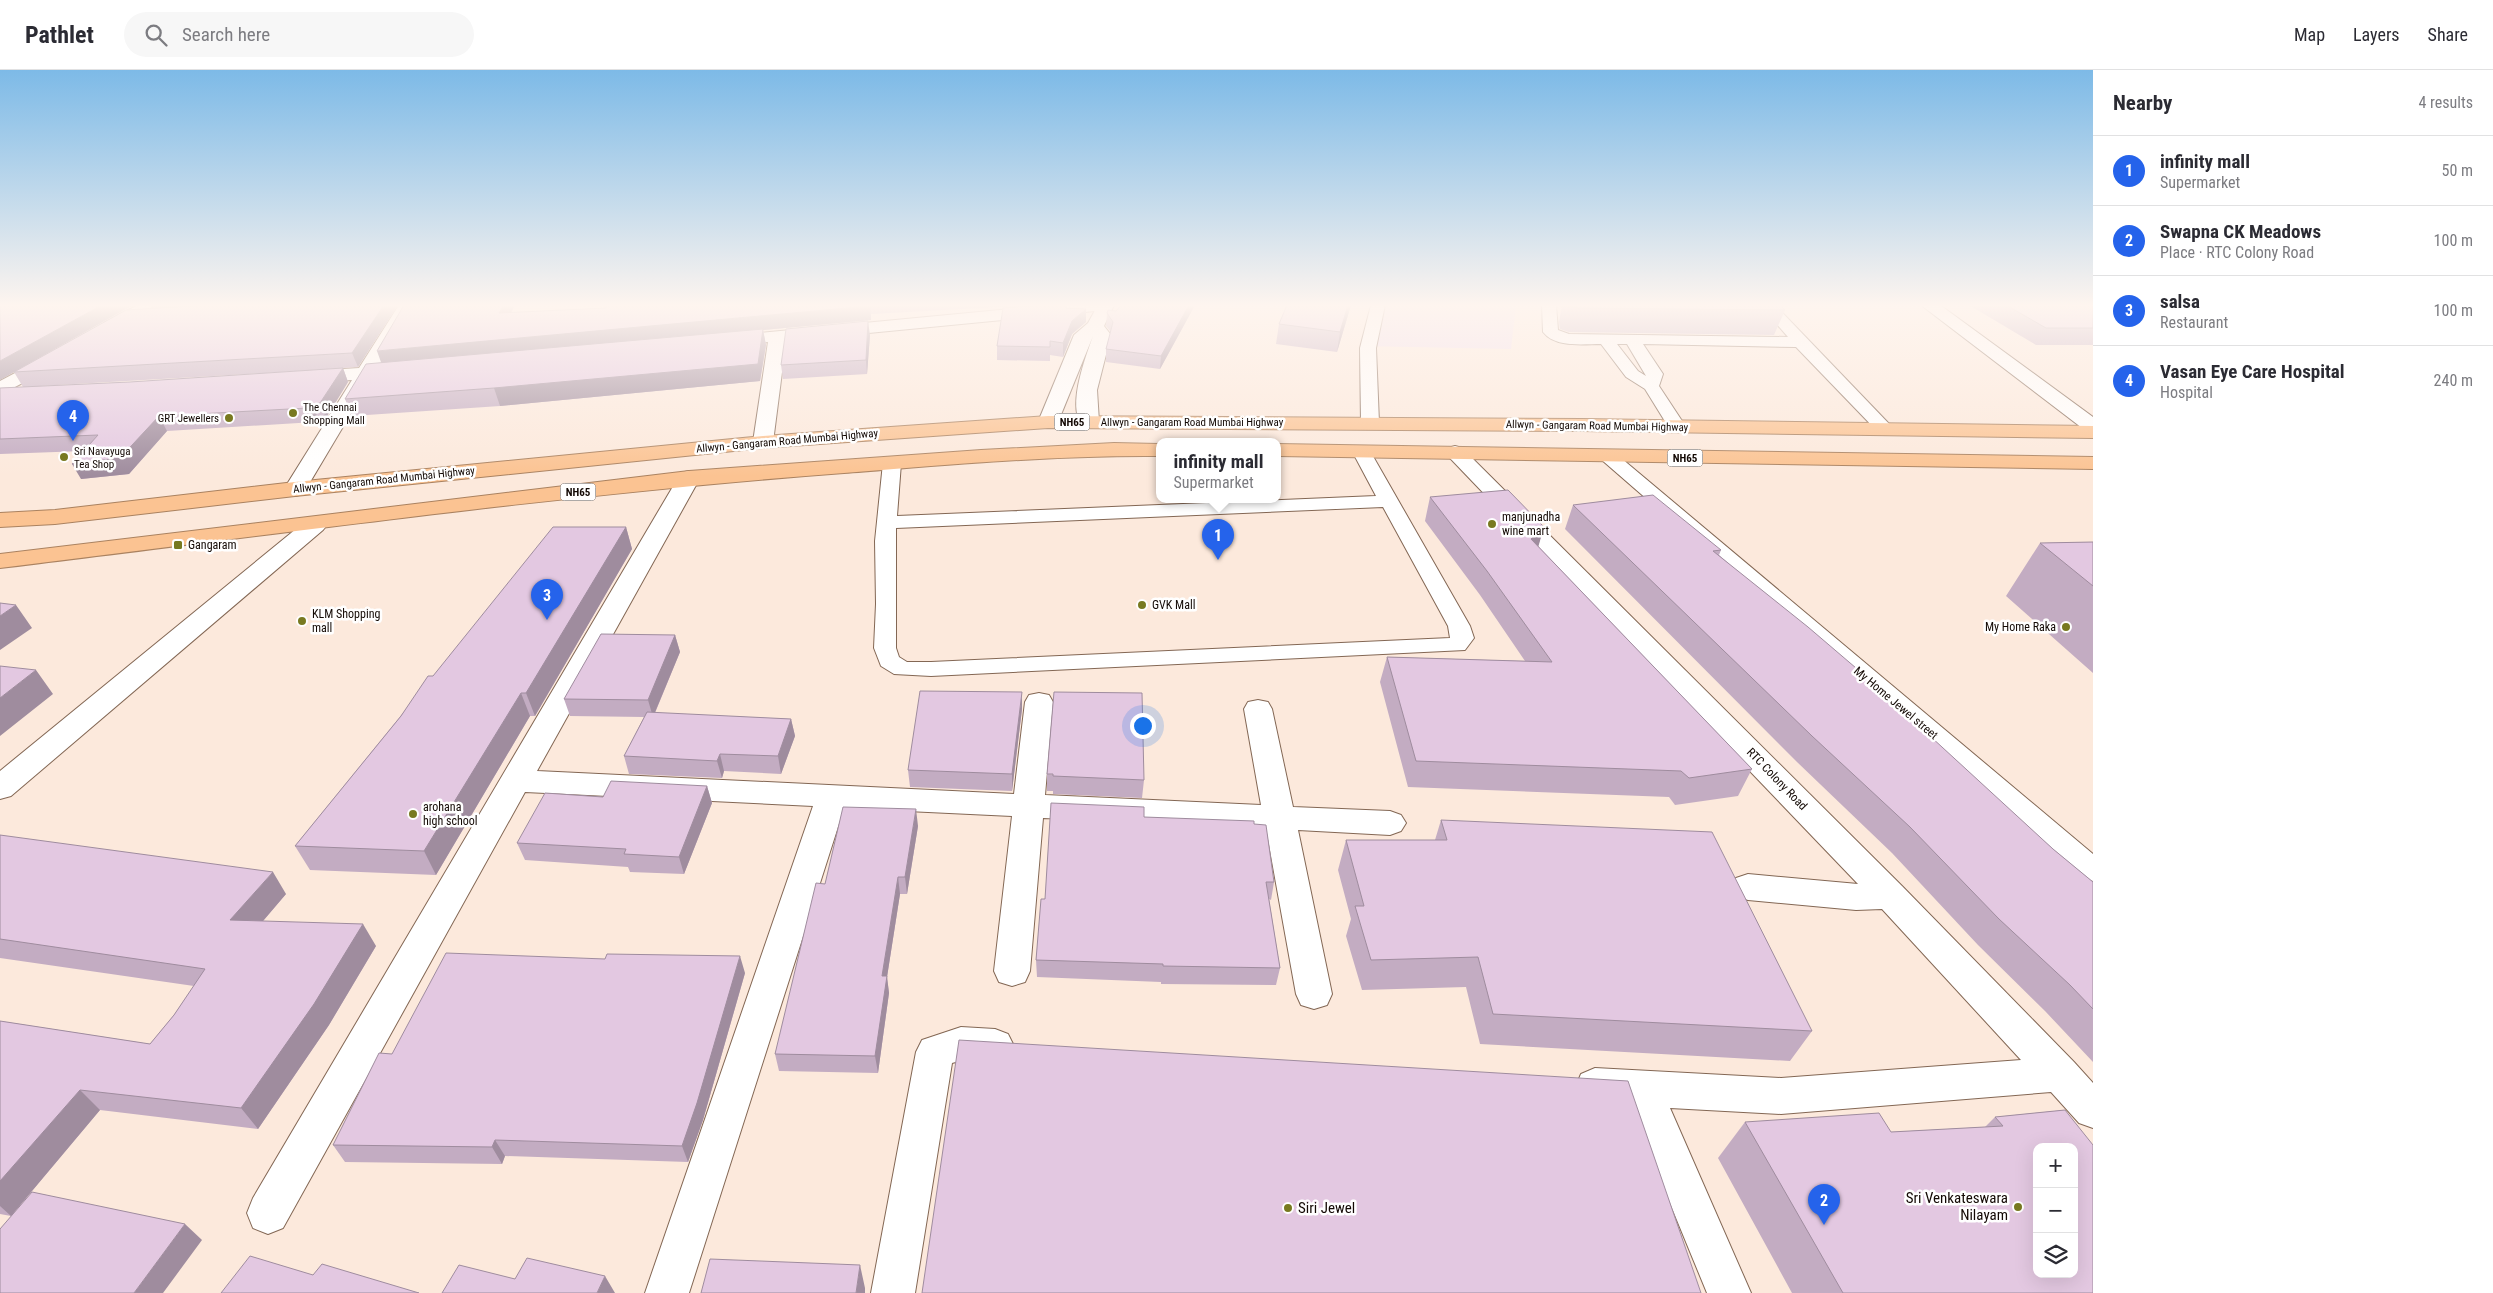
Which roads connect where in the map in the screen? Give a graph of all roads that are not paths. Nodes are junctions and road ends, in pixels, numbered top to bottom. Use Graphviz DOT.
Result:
graph roads {
  1 [pos="49,362"];
  2 [pos="371,362"];
  3 [pos="774,362"];
  4 [pos="1072,362"];
  5 [pos="1095,362"];
  6 [pos="1368,362"];
  7 [pos="1623,362"];
  8 [pos="1647,362"];
  9 [pos="1821,362"];
  10 [pos="2006,362"];
  11 [pos="413,369"];
  12 [pos="364,374"];
  13 [pos="286,379"];
  14 [pos="1651,386"];
  15 [pos="0,390"];
  16 [pos="27,394"];
  17 [pos="0,395"];
  18 [pos="1048,422"];
  19 [pos="1089,422"];
  20 [pos="1370,423"];
  21 [pos="1677,427"];
  22 [pos="2093,427"];
  23 [pos="1885,429"];
  24 [pos="2093,432"];
  25 [pos="763,442"];
  26 [pos="1156,450"];
  27 [pos="1281,450"];
  28 [pos="1361,451"];
  29 [pos="1455,452"];
  30 [pos="617,457"];
  31 [pos="1608,457"];
  32 [pos="559,463"];
  33 [pos="892,463"];
  34 [pos="2093,463"];
  35 [pos="689,478"];
  36 [pos="616,488"];
  37 [pos="295,489"];
  38 [pos="554,495"];
  39 [pos="1390,501"];
  40 [pos="0,520"];
  41 [pos="887,522"];
  42 [pos="315,525"];
  43 [pos="0,561"];
  44 [pos="1039,702"];
  45 [pos="1258,709"];
  46 [pos="515,781"];
  47 [pos="0,788"];
  48 [pos="832,796"];
  49 [pos="1030,806"];
  50 [pos="1278,818"];
  51 [pos="1390,823"];
  52 [pos="2093,870"];
  53 [pos="1748,887"];
  54 [pos="1890,895"];
  55 [pos="1012,971"];
  56 [pos="1314,994"];
  57 [pos="1030,1049"];
  58 [pos="2060,1074"];
  59 [pos="1564,1084"];
  60 [pos="1643,1090"];
  61 [pos="2093,1110"];
  62 [pos="268,1214"];
  63 [pos="667,1293"];
  64 [pos="893,1293"];
  65 [pos="1729,1293"];
  1 -- 15 [label="street"];
  2 -- 12 [label="street"];
  3 -- 25 [label="street"];
  4 -- 18 [label="street"];
  5 -- 19 [label="street"];
  6 -- 20 [label="lane"];
  7 -- 14 [label="lane"];
  8 -- 14 [label="lane"];
  9 -- 23 [label="lane"];
  10 -- 22 [label="street"];
  11 -- 12 [label="street"];
  12 -- 13 [label="street"];
  12 -- 37 [label="street"];
  14 -- 21 [label="lane"];
  16 -- 17 [label="street"];
  18 -- 19 [label="highway, Allwyn - Gangaram Road Mumbai Highway / NH65"];
  18 -- 25 [label="highway, Allwyn - Gangaram Road Mumbai Highway / NH65"];
  19 -- 20 [label="highway, Allwyn - Gangaram Road Mumbai Highway / NH65"];
  20 -- 21 [label="highway, Allwyn - Gangaram Road Mumbai Highway / NH65"];
  21 -- 23 [label="highway, Allwyn - Gangaram Road Mumbai Highway / NH65"];
  23 -- 24 [label="highway, Allwyn - Gangaram Road Mumbai Highway / NH65"];
  25 -- 30 [label="highway, Allwyn - Gangaram Road Mumbai Highway / NH65"];
  26 -- 33 [label="highway, NH65"];
  27 -- 28 [label="highway, NH65"];
  28 -- 29 [label="highway, NH65"];
  28 -- 39 [label="lane"];
  29 -- 31 [label="highway, NH65"];
  29 -- 54 [label="street, RTC Colony Road"];
  30 -- 32 [label="highway, Allwyn - Gangaram Road Mumbai Highway / NH65"];
  30 -- 36 [label="highway"];
  31 -- 34 [label="highway, NH65"];
  31 -- 52 [label="lane, My Home Jewel street"];
  32 -- 37 [label="highway, Allwyn - Gangaram Road Mumbai Highway / NH65"];
  32 -- 38 [label="highway"];
  33 -- 35 [label="highway, NH65"];
  33 -- 41 [label="lane"];
  35 -- 36 [label="highway, NH65"];
  35 -- 46 [label="street"];
  36 -- 38 [label="highway, NH65"];
  37 -- 40 [label="highway, Allwyn - Gangaram Road Mumbai Highway / NH65"];
  38 -- 42 [label="highway, NH65"];
  39 -- 41 [label="lane"];
  39 -- 41 [label="lane"];
  42 -- 43 [label="highway, NH65"];
  42 -- 47 [label="street"];
  44 -- 49 [label="street"];
  45 -- 50 [label="street"];
  46 -- 48 [label="street"];
  46 -- 62 [label="street"];
  48 -- 49 [label="street"];
  48 -- 63 [label="street"];
  49 -- 50 [label="street"];
  49 -- 55 [label="street"];
  50 -- 51 [label="street"];
  50 -- 56 [label="street"];
  53 -- 54 [label="street"];
  54 -- 58 [label="street, RTC Colony Road"];
  57 -- 64 [label="street"];
  58 -- 60 [label="street"];
  58 -- 61 [label="street, RTC Colony Road"];
  59 -- 60 [label="street"];
  60 -- 65 [label="street"];
}
